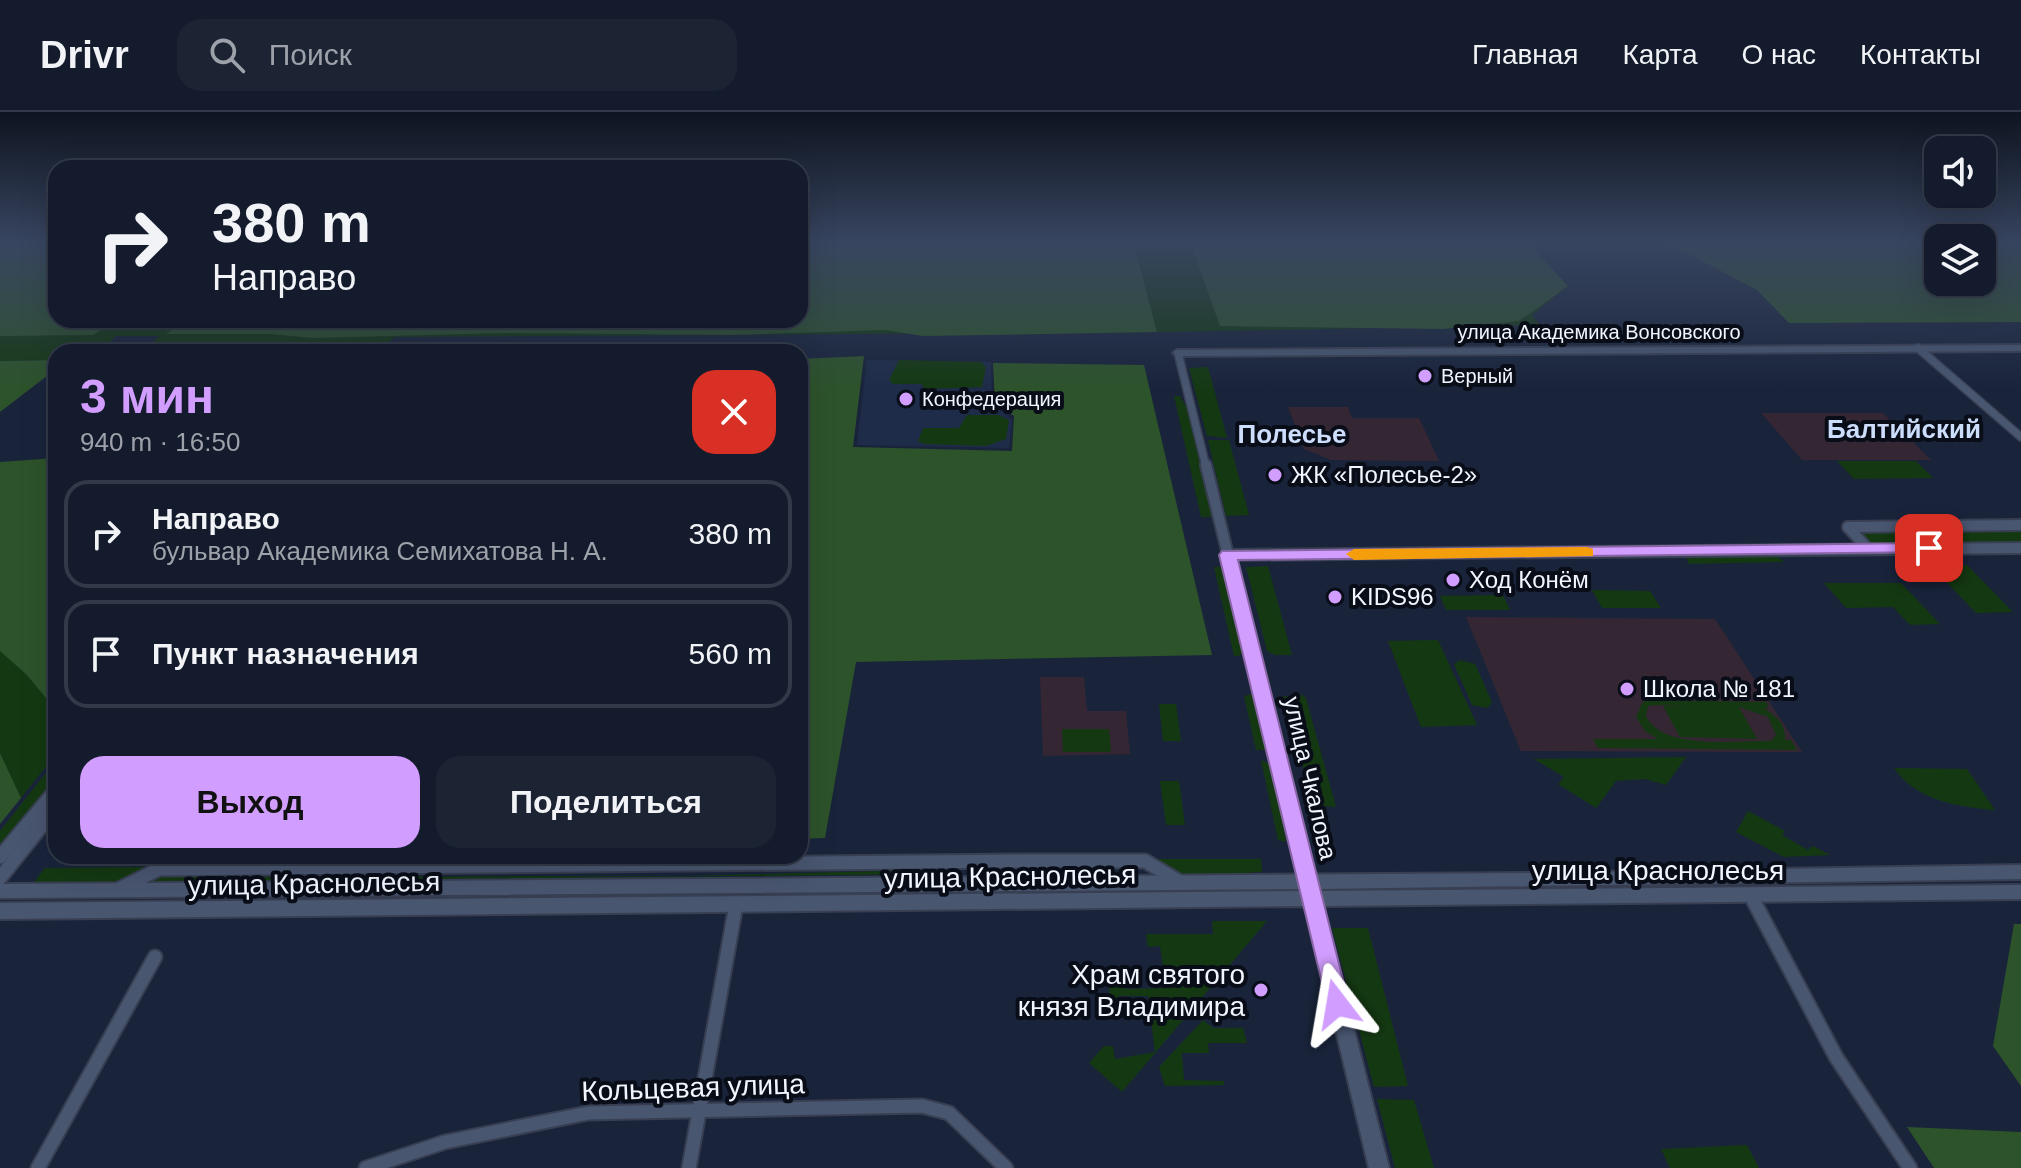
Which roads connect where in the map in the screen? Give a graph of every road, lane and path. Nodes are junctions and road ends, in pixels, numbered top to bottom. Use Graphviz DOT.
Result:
graph roads {
  1 [pos="1918,348"];
  2 [pos="2021,348"];
  3 [pos="1178,353"];
  4 [pos="2021,437"];
  5 [pos="2021,525"];
  6 [pos="2021,548"];
  7 [pos="1868,549"];
  8 [pos="1228,555"];
  9 [pos="48,800"];
  10 [pos="48,818"];
  11 [pos="0,857"];
  12 [pos="2021,872"];
  13 [pos="1862,873"];
  14 [pos="0,878"];
  15 [pos="1310,890"];
  16 [pos="0,891"];
  17 [pos="2021,892"];
  18 [pos="1875,894"];
  19 [pos="1751,896"];
  20 [pos="736,905"];
  21 [pos="0,911"];
  22 [pos="155,957"];
  23 [pos="698,1112"];
  24 [pos="38,1168"];
  25 [pos="366,1168"];
  26 [pos="689,1168"];
  27 [pos="1006,1168"];
  28 [pos="1379,1168"];
  29 [pos="1910,1168"];
  1 -- 2 [label="street, улица Академика Вонсовского"];
  1 -- 3 [label="street, улица Академика Вонсовского"];
  1 -- 4 [label="street"];
  3 -- 8 [label="street, улица Чкалова"];
  5 -- 7 [label="street"];
  6 -- 7 [label="street"];
  7 -- 8 [label="street"];
  8 -- 15 [label="street, улица Чкалова"];
  9 -- 11 [label="street"];
  10 -- 14 [label="street"];
  12 -- 13 [label="street, улица Краснолесья"];
  13 -- 15 [label="street, улица Краснолесья"];
  13 -- 18 [label="street"];
  15 -- 16 [label="street, улица Краснолесья"];
  15 -- 19 [label="street, улица Краснолесья"];
  15 -- 20 [label="street, улица Краснолесья"];
  15 -- 28 [label="street, улица Чкалова"];
  17 -- 18 [label="street, улица Краснолесья"];
  18 -- 19 [label="street, улица Краснолесья"];
  19 -- 29 [label="street"];
  20 -- 21 [label="street, улица Краснолесья"];
  20 -- 23 [label="street"];
  22 -- 24 [label="street"];
  23 -- 25 [label="street, Кольцевая улица"];
  23 -- 26 [label="street"];
  23 -- 27 [label="street, Кольцевая улица"];
}
